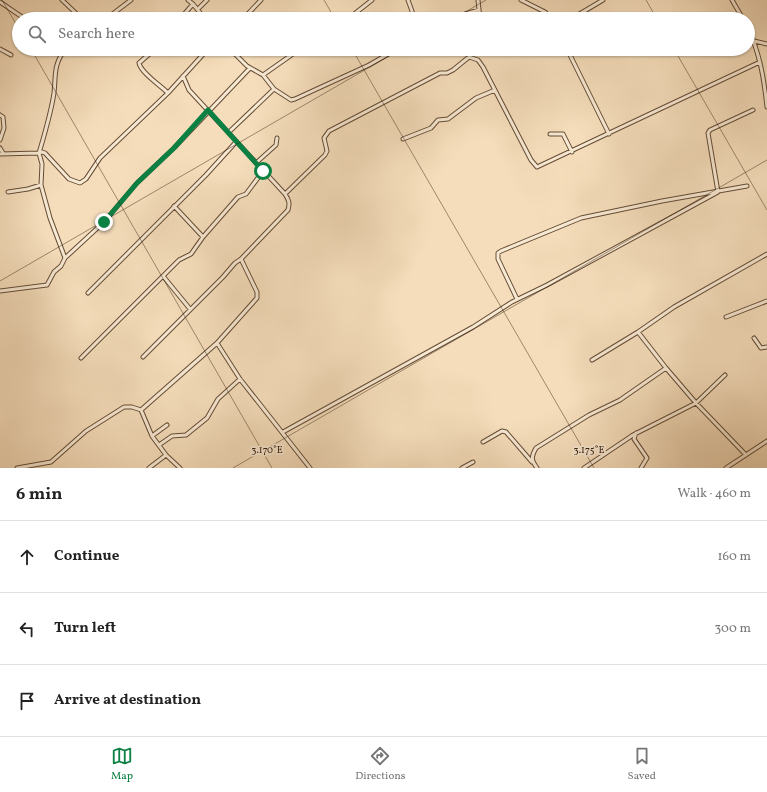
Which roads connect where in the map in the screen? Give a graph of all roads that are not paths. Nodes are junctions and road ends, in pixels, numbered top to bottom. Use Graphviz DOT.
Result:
graph roads {
  1 [pos="131,0"];
  2 [pos="188,0"];
  3 [pos="207,0"];
  4 [pos="260,0"];
  5 [pos="372,0"];
  6 [pos="408,0"];
  7 [pos="478,0"];
  8 [pos="521,0"];
  9 [pos="603,0"];
  10 [pos="732,0"];
  11 [pos="65,1"];
  12 [pos="367,1"];
  13 [pos="0,2"];
  14 [pos="193,4"];
  15 [pos="198,9"];
  16 [pos="479,10"];
  17 [pos="15,12"];
  18 [pos="75,12"];
  19 [pos="115,12"];
  20 [pos="186,12"];
  21 [pos="200,12"];
  22 [pos="249,12"];
  23 [pos="355,12"];
  24 [pos="412,12"];
  25 [pos="472,12"];
  26 [pos="545,12"];
  27 [pos="583,12"];
  28 [pos="739,12"];
  29 [pos="755,41"];
  30 [pos="755,44"];
  31 [pos="767,44"];
  32 [pos="0,49"];
  33 [pos="11,55"];
  34 [pos="61,56"];
  35 [pos="148,56"];
  36 [pos="202,56"];
  37 [pos="237,56"];
  38 [pos="290,56"];
  39 [pos="385,56"];
  40 [pos="570,56"];
  41 [pos="469,57"];
  42 [pos="760,62"];
  43 [pos="250,68"];
  44 [pos="263,75"];
  45 [pos="183,76"];
  46 [pos="274,89"];
  47 [pos="496,90"];
  48 [pos="168,93"];
  49 [pos="767,107"];
  50 [pos="208,110"];
  51 [pos="753,110"];
  52 [pos="0,115"];
  53 [pos="229,132"];
  54 [pos="550,134"];
  55 [pos="609,134"];
  56 [pos="277,138"];
  57 [pos="403,139"];
  58 [pos="0,140"];
  59 [pos="236,142"];
  60 [pos="0,148"];
  61 [pos="572,152"];
  62 [pos="2,153"];
  63 [pos="39,153"];
  64 [pos="256,162"];
  65 [pos="263,171"];
  66 [pos="41,185"];
  67 [pos="748,186"];
  68 [pos="8,192"];
  69 [pos="718,192"];
  70 [pos="285,194"];
  71 [pos="174,206"];
  72 [pos="203,237"];
  73 [pos="767,254"];
  74 [pos="64,258"];
  75 [pos="241,258"];
  76 [pos="163,276"];
  77 [pos="0,291"];
  78 [pos="88,292"];
  79 [pos="517,300"];
  80 [pos="767,301"];
  81 [pos="190,309"];
  82 [pos="726,317"];
  83 [pos="638,332"];
  84 [pos="754,338"];
  85 [pos="216,343"];
  86 [pos="767,347"];
  87 [pos="143,357"];
  88 [pos="81,358"];
  89 [pos="592,360"];
  90 [pos="666,368"];
  91 [pos="725,375"];
  92 [pos="240,379"];
  93 [pos="696,403"];
  94 [pos="141,410"];
  95 [pos="167,425"];
  96 [pos="283,432"];
  97 [pos="636,433"];
  98 [pos="152,436"];
  99 [pos="767,441"];
  100 [pos="483,442"];
  101 [pos="159,445"];
  102 [pos="166,455"];
  103 [pos="746,455"];
  104 [pos="473,462"];
  105 [pos="532,462"];
  106 [pos="17,468"];
  107 [pos="149,468"];
  108 [pos="180,468"];
  109 [pos="310,468"];
  110 [pos="462,468"];
  111 [pos="537,468"];
  112 [pos="584,468"];
  113 [pos="641,468"];
  114 [pos="726,468"];
  1 -- 19 [label="street"];
  2 -- 14 [label="street"];
  3 -- 15 [label="street"];
  4 -- 22 [label="street"];
  5 -- 12 [label="street"];
  6 -- 24 [label="street"];
  7 -- 16 [label="street"];
  8 -- 26 [label="street"];
  9 -- 27 [label="street"];
  10 -- 28 [label="street"];
  11 -- 18 [label="street"];
  12 -- 23 [label="street"];
  13 -- 17 [label="street"];
  14 -- 15 [label="street"];
  14 -- 20 [label="street"];
  15 -- 21 [label="street"];
  16 -- 25 [label="street"];
  29 -- 31 [label="street"];
  30 -- 42 [label="street"];
  32 -- 33 [label="street"];
  34 -- 63 [label="street"];
  35 -- 48 [label="street"];
  36 -- 45 [label="street"];
  37 -- 43 [label="street"];
  38 -- 44 [label="street"];
  39 -- 46 [label="street"];
  40 -- 55 [label="street"];
  41 -- 47 [label="street"];
  41 -- 70 [label="street"];
  42 -- 49 [label="street"];
  42 -- 55 [label="street"];
  43 -- 44 [label="street"];
  43 -- 50 [label="street"];
  44 -- 46 [label="street"];
  45 -- 48 [label="street"];
  45 -- 50 [label="street"];
  46 -- 53 [label="street"];
  47 -- 57 [label="street"];
  47 -- 61 [label="street"];
  48 -- 63 [label="street"];
  50 -- 53 [label="street"];
  50 -- 74 [label="street"];
  51 -- 69 [label="street"];
  52 -- 58 [label="street"];
  53 -- 59 [label="street"];
  54 -- 61 [label="street"];
  55 -- 61 [label="street"];
  56 -- 64 [label="street"];
  59 -- 64 [label="street"];
  59 -- 71 [label="street"];
  60 -- 62 [label="street"];
  62 -- 63 [label="street"];
  63 -- 66 [label="street"];
  64 -- 65 [label="street"];
  65 -- 70 [label="street"];
  65 -- 72 [label="street"];
  66 -- 68 [label="street"];
  66 -- 74 [label="street"];
  67 -- 69 [label="street"];
  69 -- 79 [label="street"];
  69 -- 79 [label="street"];
  70 -- 75 [label="street"];
  71 -- 72 [label="street"];
  71 -- 78 [label="street"];
  72 -- 76 [label="street"];
  73 -- 83 [label="street"];
  74 -- 77 [label="street"];
  75 -- 81 [label="street"];
  75 -- 85 [label="street"];
  76 -- 81 [label="street"];
  76 -- 88 [label="street"];
  79 -- 96 [label="street"];
  80 -- 82 [label="street"];
  81 -- 87 [label="street"];
  83 -- 89 [label="street"];
  83 -- 90 [label="street"];
  84 -- 86 [label="street"];
  85 -- 92 [label="street"];
  85 -- 94 [label="street"];
  90 -- 93 [label="street"];
  90 -- 105 [label="street"];
  91 -- 93 [label="street"];
  92 -- 96 [label="street"];
  92 -- 101 [label="street"];
  93 -- 97 [label="street"];
  93 -- 103 [label="street"];
  94 -- 98 [label="street"];
  94 -- 106 [label="street"];
  95 -- 98 [label="street"];
  96 -- 109 [label="street"];
  97 -- 112 [label="street"];
  97 -- 113 [label="street"];
  98 -- 101 [label="street"];
  99 -- 103 [label="street"];
  100 -- 105 [label="street"];
  101 -- 102 [label="street"];
  102 -- 107 [label="street"];
  102 -- 108 [label="street"];
  103 -- 114 [label="street"];
  104 -- 110 [label="street"];
  105 -- 111 [label="street"];
}
